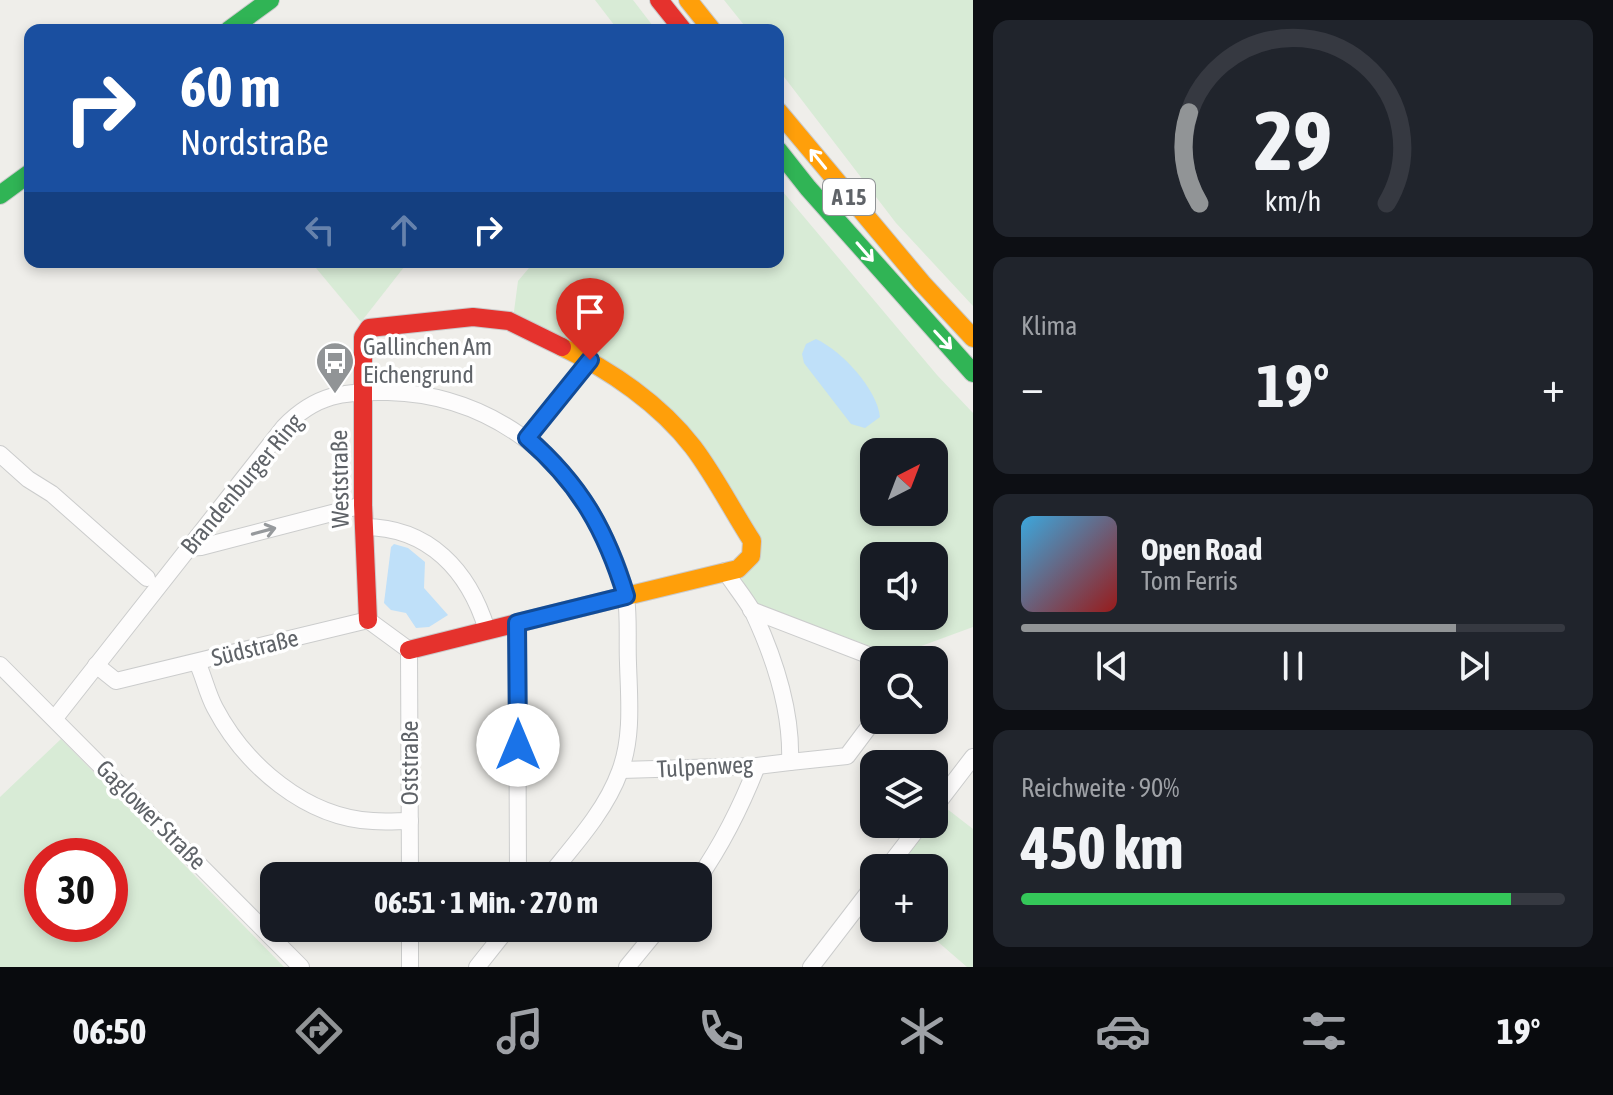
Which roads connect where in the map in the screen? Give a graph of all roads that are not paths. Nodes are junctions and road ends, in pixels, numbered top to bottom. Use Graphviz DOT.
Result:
graph roads {
  1 [pos="270,0"];
  2 [pos="659,0"];
  3 [pos="688,0"];
  4 [pos="237,24"];
  5 [pos="678,24"];
  6 [pos="707,24"];
  7 [pos="784,118"];
  8 [pos="784,157"];
  9 [pos="24,177"];
  10 [pos="0,195"];
  11 [pos="973,338"];
  12 [pos="590,360"];
  13 [pos="973,373"];
  14 [pos="363,391"];
  15 [pos="527,438"];
  16 [pos="0,454"];
  17 [pos="363,505"];
  18 [pos="364,527"];
  19 [pos="188,548"];
  20 [pos="725,571"];
  21 [pos="147,578"];
  22 [pos="626,596"];
  23 [pos="751,610"];
  24 [pos="368,620"];
  25 [pos="517,623"];
  26 [pos="487,630"];
  27 [pos="409,650"];
  28 [pos="860,652"];
  29 [pos="197,662"];
  30 [pos="0,665"];
  31 [pos="96,665"];
  32 [pos="55,718"];
  33 [pos="864,734"];
  34 [pos="973,757"];
  35 [pos="790,762"];
  36 [pos="757,766"];
  37 [pos="621,770"];
  38 [pos="948,790"];
  39 [pos="410,821"];
  40 [pos="910,838"];
  41 [pos="898,854"];
  42 [pos="410,862"];
  43 [pos="518,862"];
  44 [pos="560,862"];
  45 [pos="710,862"];
  46 [pos="860,903"];
  47 [pos="410,942"];
  48 [pos="497,942"];
  49 [pos="648,942"];
  50 [pos="301,967"];
  51 [pos="410,967"];
  52 [pos="477,967"];
  53 [pos="627,967"];
  54 [pos="811,967"];
  1 -- 4 [label="main road"];
  2 -- 5 [label="main road"];
  3 -- 6 [label="main road"];
  11 -- 7 [label="main road, A 15, one-way"];
  8 -- 13 [label="main road, A 15, one-way"];
  9 -- 10 [label="main road"];
  12 -- 14 [label="main road, Weststraße"];
  12 -- 15 [label="street"];
  12 -- 20 [label="main road"];
  14 -- 15 [label="street, Brandenburger Ring"];
  14 -- 17 [label="main road, Weststraße"];
  14 -- 19 [label="street, Brandenburger Ring"];
  15 -- 22 [label="street, Brandenburger Ring"];
  16 -- 21 [label="street"];
  17 -- 18 [label="main road, Weststraße"];
  19 -- 17 [label="street, one-way"];
  18 -- 24 [label="main road, Weststraße"];
  18 -- 26 [label="street"];
  19 -- 31 [label="street, Brandenburger Ring"];
  20 -- 22 [label="main road"];
  20 -- 23 [label="street"];
  22 -- 25 [label="main road"];
  22 -- 37 [label="street, Brandenburger Ring"];
  23 -- 28 [label="street"];
  23 -- 35 [label="street"];
  24 -- 27 [label="street"];
  24 -- 29 [label="street, Südstraße"];
  25 -- 26 [label="main road"];
  25 -- 43 [label="street"];
  26 -- 27 [label="main road"];
  27 -- 39 [label="street, Oststraße"];
  29 -- 31 [label="street, Südstraße"];
  29 -- 39 [label="street"];
  30 -- 32 [label="street, Gaglower Straße"];
  31 -- 32 [label="street, Brandenburger Ring"];
  32 -- 50 [label="street, Gaglower Straße"];
  33 -- 35 [label="street, Tulpenweg"];
  34 -- 38 [label="street"];
  35 -- 36 [label="street, Tulpenweg"];
  36 -- 37 [label="street, Tulpenweg"];
  36 -- 45 [label="street"];
  37 -- 44 [label="street, Brandenburger Ring"];
  39 -- 42 [label="street, Oststraße"];
  40 -- 41 [label="street"];
  46 -- 54 [label="street"];
  47 -- 51 [label="street"];
  48 -- 52 [label="street"];
  49 -- 53 [label="street"];
}
